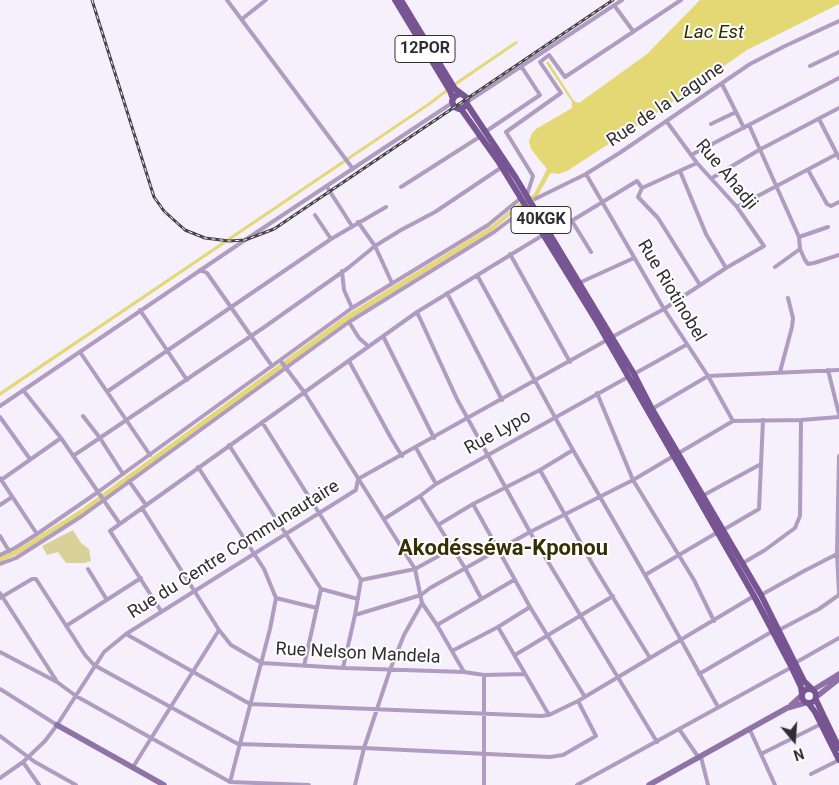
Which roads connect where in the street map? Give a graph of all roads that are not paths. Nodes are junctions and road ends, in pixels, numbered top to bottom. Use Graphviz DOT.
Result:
graph roads {
  1 [pos="227,0"];
  2 [pos="266,0"];
  3 [pos="395,0"];
  4 [pos="401,0"];
  5 [pos="622,0"];
  6 [pos="681,0"];
  7 [pos="614,5"];
  8 [pos="242,19"];
  9 [pos="839,21"];
  10 [pos="633,32"];
  11 [pos="839,52"];
  12 [pos="521,66"];
  13 [pos="810,66"];
  14 [pos="839,78"];
  15 [pos="722,84"];
  16 [pos="460,94"];
  17 [pos="452,101"];
  18 [pos="467,103"];
  19 [pos="839,108"];
  20 [pos="461,109"];
  21 [pos="736,112"];
  22 [pos="819,119"];
  23 [pos="667,122"];
  24 [pos="711,124"];
  25 [pos="749,126"];
  26 [pos="744,128"];
  27 [pos="483,134"];
  28 [pos="839,142"];
  29 [pos="832,145"];
  30 [pos="759,150"];
  31 [pos="691,155"];
  32 [pos="838,156"];
  33 [pos="697,163"];
  34 [pos="502,167"];
  35 [pos="353,169"];
  36 [pos="808,170"];
  37 [pos="680,172"];
  38 [pos="586,174"];
  39 [pos="712,178"];
  40 [pos="777,186"];
  41 [pos="326,187"];
  42 [pos="401,187"];
  43 [pos="642,188"];
  44 [pos="524,198"];
  45 [pos="535,199"];
  46 [pos="602,202"];
  47 [pos="839,202"];
  48 [pos="386,207"];
  49 [pos="527,207"];
  50 [pos="737,207"];
  51 [pos="315,215"];
  52 [pos="572,221"];
  53 [pos="358,222"];
  54 [pos="352,226"];
  55 [pos="828,227"];
  56 [pos="546,235"];
  57 [pos="799,237"];
  58 [pos="331,238"];
  59 [pos="375,246"];
  60 [pos="764,246"];
  61 [pos="800,249"];
  62 [pos="591,252"];
  63 [pos="510,254"];
  64 [pos="839,255"];
  65 [pos="634,258"];
  66 [pos="775,267"];
  67 [pos="726,268"];
  68 [pos="200,270"];
  69 [pos="342,271"];
  70 [pos="477,275"];
  71 [pos="392,283"];
  72 [pos="579,283"];
  73 [pos="700,285"];
  74 [pos="447,293"];
  75 [pos="788,298"];
  76 [pos="230,306"];
  77 [pos="352,308"];
  78 [pos="664,309"];
  79 [pos="140,310"];
  80 [pos="417,312"];
  81 [pos="599,321"];
  82 [pos="349,322"];
  83 [pos="383,336"];
  84 [pos="251,337"];
  85 [pos="610,339"];
  86 [pos="686,345"];
  87 [pos="368,346"];
  88 [pos="167,351"];
  89 [pos="80,352"];
  90 [pos="280,360"];
  91 [pos="349,361"];
  92 [pos="570,362"];
  93 [pos="272,366"];
  94 [pos="286,368"];
  95 [pos="828,370"];
  96 [pos="839,370"];
  97 [pos="780,372"];
  98 [pos="631,375"];
  99 [pos="708,376"];
  100 [pos="187,380"];
  101 [pos="534,381"];
  102 [pos="23,390"];
  103 [pos="108,391"];
  104 [pos="304,392"];
  105 [pos="597,393"];
  106 [pos="502,400"];
  107 [pos="0,406"];
  108 [pos="652,409"];
  109 [pos="82,416"];
  110 [pos="839,416"];
  111 [pos="0,417"];
  112 [pos="554,418"];
  113 [pos="126,419"];
  114 [pos="468,419"];
  115 [pos="762,420"];
  116 [pos="801,420"];
  117 [pos="733,421"];
  118 [pos="262,422"];
  119 [pos="61,438"];
  120 [pos="100,438"];
  121 [pos="434,438"];
  122 [pos="230,445"];
  123 [pos="416,448"];
  124 [pos="573,450"];
  125 [pos="487,454"];
  126 [pos="676,454"];
  127 [pos="150,455"];
  128 [pos="73,456"];
  129 [pos="402,456"];
  130 [pos="839,456"];
  131 [pos="30,460"];
  132 [pos="839,461"];
  133 [pos="761,464"];
  134 [pos="198,467"];
  135 [pos="540,470"];
  136 [pos="123,474"];
  137 [pos="0,479"];
  138 [pos="358,479"];
  139 [pos="633,480"];
  140 [pos="129,481"];
  141 [pos="436,484"];
  142 [pos="506,488"];
  143 [pos="98,492"];
  144 [pos="704,495"];
  145 [pos="12,496"];
  146 [pos="420,496"];
  147 [pos="599,497"];
  148 [pos="104,500"];
  149 [pos="473,504"];
  150 [pos="0,505"];
  151 [pos="144,506"];
  152 [pos="320,513"];
  153 [pos="565,515"];
  154 [pos="384,519"];
  155 [pos="120,524"];
  156 [pos="438,525"];
  157 [pos="721,531"];
  158 [pos="530,532"];
  159 [pos="37,534"];
  160 [pos="286,534"];
  161 [pos="0,536"];
  162 [pos="453,548"];
  163 [pos="498,550"];
  164 [pos="9,551"];
  165 [pos="253,554"];
  166 [pos="838,554"];
  167 [pos="0,555"];
  168 [pos="679,555"];
  169 [pos="743,563"];
  170 [pos="0,564"];
  171 [pos="465,568"];
  172 [pos="88,569"];
  173 [pos="415,569"];
  174 [pos="645,575"];
  175 [pos="141,578"];
  176 [pos="361,580"];
  177 [pos="514,580"];
  178 [pos="321,588"];
  179 [pos="195,590"];
  180 [pos="839,594"];
  181 [pos="422,595"];
  182 [pos="1,596"];
  183 [pos="613,596"];
  184 [pos="758,596"];
  185 [pos="276,598"];
  186 [pos="481,598"];
  187 [pos="358,599"];
  188 [pos="106,600"];
  189 [pos="422,603"];
  190 [pos="530,607"];
  191 [pos="317,608"];
  192 [pos="161,611"];
  193 [pos="580,614"];
  194 [pos="356,615"];
  195 [pos="714,621"];
  196 [pos="437,625"];
  197 [pos="66,626"];
  198 [pos="498,626"];
  199 [pos="219,630"];
  200 [pos="776,631"];
  201 [pos="126,634"];
  202 [pos="547,635"];
  203 [pos="839,638"];
  204 [pos="681,640"];
  205 [pos="0,652"];
  206 [pos="452,652"];
  207 [pos="515,655"];
  208 [pos="650,658"];
  209 [pos="262,663"];
  210 [pos="94,665"];
  211 [pos="793,665"];
  212 [pos="304,666"];
  213 [pos="343,668"];
  214 [pos="390,670"];
  215 [pos="192,672"];
  216 [pos="464,672"];
  217 [pos="484,674"];
  218 [pos="526,674"];
  219 [pos="699,674"];
  220 [pos="839,674"];
  221 [pos="618,677"];
  222 [pos="834,680"];
  223 [pos="57,682"];
  224 [pos="0,688"];
  225 [pos="812,690"];
  226 [pos="802,695"];
  227 [pos="76,696"];
  228 [pos="585,697"];
  229 [pos="578,701"];
  230 [pos="812,701"];
  231 [pos="250,704"];
  232 [pos="171,707"];
  233 [pos="718,707"];
  234 [pos="787,708"];
  235 [pos="376,710"];
  236 [pos="483,715"];
  237 [pos="549,715"];
  238 [pos="821,724"];
  239 [pos="58,725"];
  240 [pos="679,729"];
  241 [pos="750,730"];
  242 [pos="0,736"];
  243 [pos="152,739"];
  244 [pos="657,742"];
  245 [pos="238,744"];
  246 [pos="364,748"];
  247 [pos="839,748"];
  248 [pos="483,754"];
  249 [pos="760,754"];
  250 [pos="29,757"];
  251 [pos="700,757"];
  252 [pos="839,760"];
  253 [pos="23,762"];
  254 [pos="133,767"];
  255 [pos="811,774"];
  256 [pos="0,778"];
  257 [pos="230,782"];
  258 [pos="39,785"];
  259 [pos="76,785"];
  260 [pos="164,785"];
  261 [pos="309,785"];
  262 [pos="355,785"];
  263 [pos="484,785"];
  264 [pos="577,785"];
  265 [pos="649,785"];
  266 [pos="708,785"];
  267 [pos="775,785"];
  1 -- 8 [label="street"];
  2 -- 8 [label="street"];
  3 -- 17 [label="main road, 12POR"];
  4 -- 16 [label="main road, 12POR"];
  5 -- 7 [label="street"];
  6 -- 10 [label="street"];
  7 -- 10 [label="street"];
  7 -- 12 [label="street"];
  8 -- 35 [label="street"];
  9 -- 15 [label="street, Rue de la Lagune"];
  10 -- 44 [label="street"];
  11 -- 13 [label="street"];
  12 -- 18 [label="street"];
  12 -- 27 [label="street"];
  14 -- 25 [label="street"];
  15 -- 21 [label="street"];
  15 -- 23 [label="street, Rue de la Lagune"];
  16 -- 17 [label="main road"];
  16 -- 18 [label="main road, 40KGK"];
  17 -- 20 [label="main road, 40KGK"];
  17 -- 35 [label="street"];
  18 -- 20 [label="main road"];
  18 -- 27 [label="main road, 40KGK"];
  19 -- 22 [label="street"];
  20 -- 27 [label="main road, 40KGK"];
  21 -- 24 [label="street"];
  21 -- 26 [label="street"];
  22 -- 29 [label="street"];
  22 -- 30 [label="street"];
  23 -- 31 [label="street, Rue Ahadji"];
  23 -- 38 [label="street, Rue de la Lagune"];
  25 -- 26 [label="street"];
  25 -- 30 [label="street"];
  26 -- 31 [label="street"];
  27 -- 34 [label="main road, 40KGK"];
  27 -- 42 [label="street"];
  27 -- 44 [label="main road, 40KGK"];
  28 -- 29 [label="street"];
  29 -- 32 [label="street"];
  30 -- 39 [label="street"];
  30 -- 40 [label="street"];
  31 -- 33 [label="street, Rue Ahadji"];
  32 -- 36 [label="street"];
  33 -- 37 [label="street"];
  33 -- 39 [label="street, Rue Ahadji"];
  34 -- 44 [label="main road, 40KGK"];
  34 -- 59 [label="street"];
  35 -- 41 [label="street"];
  36 -- 40 [label="street"];
  36 -- 47 [label="street"];
  37 -- 43 [label="street"];
  37 -- 67 [label="street"];
  38 -- 45 [label="street, Rue de la Lagune"];
  38 -- 46 [label="street, Rue Riotinobel"];
  39 -- 50 [label="street, Rue Ahadji"];
  40 -- 50 [label="street"];
  40 -- 57 [label="street"];
  41 -- 54 [label="street"];
  41 -- 68 [label="street"];
  43 -- 46 [label="street"];
  43 -- 73 [label="street"];
  44 -- 49 [label="main road, 40KGK"];
  44 -- 56 [label="main road, 40KGK"];
  44 -- 71 [label="street"];
  46 -- 52 [label="street"];
  46 -- 65 [label="street, Rue Riotinobel"];
  48 -- 53 [label="street"];
  49 -- 56 [label="main road, 40KGK"];
  49 -- 82 [label="street"];
  50 -- 60 [label="street, Rue Ahadji"];
  51 -- 58 [label="street"];
  52 -- 56 [label="street"];
  52 -- 62 [label="street"];
  53 -- 54 [label="street"];
  53 -- 59 [label="street"];
  54 -- 58 [label="street"];
  55 -- 57 [label="street"];
  56 -- 63 [label="street"];
  56 -- 72 [label="main road, 40KGK"];
  56 -- 81 [label="main road, 40KGK"];
  57 -- 61 [label="street"];
  58 -- 76 [label="street"];
  59 -- 69 [label="street"];
  59 -- 71 [label="street"];
  60 -- 67 [label="street, Rue du Centre Communautaire"];
  61 -- 64 [label="street"];
  61 -- 66 [label="street"];
  63 -- 70 [label="street"];
  63 -- 92 [label="street"];
  65 -- 72 [label="street"];
  65 -- 78 [label="street, Rue Riotinobel"];
  67 -- 73 [label="street, Rue du Centre Communautaire"];
  68 -- 76 [label="street"];
  68 -- 79 [label="street"];
  69 -- 77 [label="street"];
  69 -- 84 [label="street"];
  70 -- 74 [label="street"];
  70 -- 101 [label="street"];
  71 -- 77 [label="street"];
  72 -- 81 [label="main road, 40KGK"];
  73 -- 78 [label="street, Rue du Centre Communautaire"];
  74 -- 80 [label="street"];
  74 -- 106 [label="street"];
  75 -- 97 [label="street"];
  76 -- 84 [label="street"];
  76 -- 88 [label="street"];
  77 -- 90 [label="street"];
  78 -- 85 [label="street, Rue du Centre Communautaire"];
  78 -- 86 [label="street, Rue Riotinobel"];
  79 -- 88 [label="street"];
  79 -- 89 [label="street"];
  80 -- 83 [label="street"];
  80 -- 114 [label="street"];
  81 -- 85 [label="main road, 40KGK"];
  82 -- 87 [label="street"];
  82 -- 94 [label="street"];
  83 -- 87 [label="street"];
  83 -- 121 [label="street"];
  84 -- 93 [label="street"];
  84 -- 100 [label="street"];
  85 -- 92 [label="street, Rue du Centre Communautaire"];
  85 -- 98 [label="main road"];
  86 -- 98 [label="street, Rue Lypo"];
  86 -- 99 [label="street, Rue Riotinobel"];
  87 -- 91 [label="street"];
  88 -- 100 [label="street"];
  88 -- 103 [label="street"];
  89 -- 102 [label="street"];
  89 -- 103 [label="street"];
  90 -- 93 [label="street"];
  90 -- 94 [label="street"];
  91 -- 104 [label="street"];
  91 -- 129 [label="street"];
  92 -- 101 [label="street, Rue du Centre Communautaire"];
  93 -- 127 [label="street"];
  94 -- 104 [label="street"];
  94 -- 140 [label="street"];
  95 -- 96 [label="street"];
  95 -- 97 [label="street"];
  95 -- 110 [label="street"];
  97 -- 99 [label="street"];
  98 -- 105 [label="street, Rue Lypo"];
  98 -- 108 [label="main road"];
  98 -- 126 [label="main road"];
  99 -- 108 [label="street"];
  99 -- 117 [label="street, Rue Riotinobel"];
  100 -- 113 [label="street"];
  101 -- 106 [label="street, Rue du Centre Communautaire"];
  101 -- 112 [label="street"];
  102 -- 107 [label="street"];
  102 -- 119 [label="street"];
  103 -- 113 [label="street"];
  104 -- 118 [label="street"];
  104 -- 138 [label="street"];
  105 -- 112 [label="street, Rue Lypo"];
  105 -- 139 [label="street"];
  106 -- 114 [label="street, Rue du Centre Communautaire"];
  108 -- 126 [label="main road"];
  109 -- 120 [label="street"];
  110 -- 116 [label="street"];
  111 -- 131 [label="street"];
  112 -- 124 [label="street"];
  112 -- 125 [label="street, Rue Lypo"];
  113 -- 120 [label="street"];
  113 -- 127 [label="street"];
  114 -- 121 [label="street, Rue du Centre Communautaire"];
  114 -- 125 [label="street"];
  115 -- 116 [label="street"];
  115 -- 117 [label="street"];
  115 -- 133 [label="street"];
  116 -- 169 [label="street"];
  117 -- 126 [label="street"];
  118 -- 122 [label="street"];
  118 -- 152 [label="street"];
  119 -- 128 [label="street"];
  119 -- 131 [label="street"];
  120 -- 128 [label="street"];
  120 -- 136 [label="street"];
  121 -- 123 [label="street, Rue du Centre Communautaire"];
  122 -- 134 [label="street"];
  122 -- 160 [label="street"];
  123 -- 129 [label="street, Rue du Centre Communautaire"];
  123 -- 141 [label="street"];
  124 -- 135 [label="street"];
  124 -- 147 [label="street"];
  125 -- 141 [label="street, Rue Lypo"];
  125 -- 142 [label="street"];
  126 -- 139 [label="street"];
  126 -- 144 [label="main road"];
  126 -- 157 [label="main road"];
  127 -- 136 [label="street"];
  128 -- 143 [label="street"];
  129 -- 138 [label="street, Rue du Centre Communautaire"];
  130 -- 132 [label="street"];
  131 -- 137 [label="street"];
  132 -- 166 [label="street"];
  133 -- 144 [label="street"];
  133 -- 157 [label="street"];
  134 -- 151 [label="street"];
  134 -- 165 [label="street"];
  135 -- 142 [label="street"];
  135 -- 153 [label="street"];
  136 -- 143 [label="street"];
  137 -- 145 [label="street"];
  138 -- 152 [label="street, Rue du Centre Communautaire"];
  138 -- 154 [label="street"];
  139 -- 147 [label="street"];
  139 -- 168 [label="street"];
  140 -- 148 [label="street"];
  140 -- 151 [label="street, Rue Nelson Mandela"];
  141 -- 146 [label="street, Rue Lypo"];
  142 -- 149 [label="street"];
  142 -- 158 [label="street"];
  143 -- 148 [label="street"];
  143 -- 159 [label="street"];
  144 -- 157 [label="main road"];
  145 -- 150 [label="street"];
  145 -- 159 [label="street"];
  146 -- 154 [label="street, Rue Lypo"];
  146 -- 156 [label="street"];
  147 -- 153 [label="street"];
  147 -- 174 [label="street"];
  148 -- 155 [label="street"];
  148 -- 170 [label="street"];
  149 -- 156 [label="street"];
  149 -- 163 [label="street"];
  151 -- 155 [label="street"];
  151 -- 179 [label="street, Rue Nelson Mandela"];
  152 -- 160 [label="street, Rue du Centre Communautaire"];
  152 -- 176 [label="street"];
  153 -- 158 [label="street"];
  153 -- 183 [label="street"];
  154 -- 173 [label="street"];
  155 -- 175 [label="street"];
  156 -- 162 [label="street"];
  157 -- 168 [label="street"];
  157 -- 169 [label="main road"];
  157 -- 184 [label="main road"];
  158 -- 163 [label="street"];
  158 -- 193 [label="street"];
  159 -- 164 [label="street"];
  160 -- 165 [label="street, Rue du Centre Communautaire"];
  160 -- 178 [label="street"];
  161 -- 164 [label="street"];
  162 -- 171 [label="street"];
  162 -- 173 [label="street"];
  163 -- 171 [label="street"];
  163 -- 177 [label="street"];
  164 -- 167 [label="street"];
  165 -- 179 [label="street, Rue du Centre Communautaire"];
  165 -- 185 [label="street"];
  166 -- 180 [label="street"];
  166 -- 184 [label="street"];
  168 -- 174 [label="street"];
  168 -- 195 [label="street"];
  169 -- 184 [label="main road"];
  171 -- 181 [label="street"];
  171 -- 186 [label="street"];
  172 -- 188 [label="street"];
  173 -- 176 [label="street"];
  173 -- 181 [label="street"];
  174 -- 204 [label="street"];
  175 -- 188 [label="street"];
  175 -- 192 [label="street"];
  176 -- 187 [label="street"];
  177 -- 186 [label="street"];
  177 -- 190 [label="street"];
  178 -- 187 [label="street"];
  178 -- 191 [label="street"];
  179 -- 192 [label="street, Rue du Centre Communautaire"];
  179 -- 199 [label="street, Rue Nelson Mandela"];
  180 -- 200 [label="street"];
  181 -- 189 [label="street"];
  181 -- 194 [label="street"];
  182 -- 197 [label="street"];
  182 -- 223 [label="street"];
  183 -- 193 [label="street"];
  183 -- 208 [label="street"];
  184 -- 195 [label="street"];
  184 -- 200 [label="main road"];
  185 -- 191 [label="street"];
  185 -- 209 [label="street"];
  186 -- 196 [label="street"];
  187 -- 194 [label="street"];
  188 -- 197 [label="street"];
  189 -- 196 [label="street"];
  189 -- 214 [label="street"];
  190 -- 198 [label="street"];
  190 -- 202 [label="street"];
  191 -- 212 [label="street"];
  192 -- 201 [label="street, Rue du Centre Communautaire"];
  193 -- 202 [label="street"];
  193 -- 221 [label="street"];
  194 -- 213 [label="street"];
  195 -- 204 [label="street"];
  196 -- 206 [label="street"];
  197 -- 210 [label="street"];
  198 -- 206 [label="street"];
  198 -- 207 [label="street"];
  199 -- 209 [label="street, Rue Nelson Mandela"];
  199 -- 215 [label="street"];
  200 -- 211 [label="main road"];
  200 -- 219 [label="street"];
  201 -- 210 [label="street, Rue du Centre Communautaire"];
  201 -- 215 [label="street"];
  202 -- 207 [label="street"];
  202 -- 228 [label="street"];
  203 -- 211 [label="street"];
  204 -- 208 [label="street"];
  204 -- 219 [label="street"];
  205 -- 223 [label="street"];
  206 -- 216 [label="street"];
  207 -- 218 [label="street"];
  208 -- 221 [label="street"];
  209 -- 212 [label="street, Rue Nelson Mandela"];
  209 -- 231 [label="street"];
  210 -- 227 [label="street, Rue du Centre Communautaire"];
  210 -- 232 [label="street"];
  211 -- 225 [label="main road"];
  211 -- 226 [label="main road"];
  211 -- 233 [label="street"];
  212 -- 213 [label="street, Rue Nelson Mandela"];
  213 -- 214 [label="street, Rue Nelson Mandela"];
  214 -- 216 [label="street, Rue Nelson Mandela"];
  214 -- 235 [label="street"];
  215 -- 231 [label="street"];
  215 -- 232 [label="street"];
  216 -- 217 [label="street, Rue Nelson Mandela"];
  217 -- 218 [label="street, Rue Nelson Mandela"];
  217 -- 236 [label="street"];
  218 -- 237 [label="street"];
  219 -- 233 [label="street"];
  220 -- 222 [label="street"];
  221 -- 228 [label="street"];
  221 -- 244 [label="street"];
  222 -- 225 [label="street"];
  222 -- 230 [label="street"];
  223 -- 227 [label="street"];
  224 -- 239 [label="street"];
  225 -- 226 [label="main road"];
  225 -- 230 [label="main road"];
  226 -- 230 [label="main road"];
  226 -- 234 [label="street"];
  227 -- 239 [label="street, Rue du Centre Communautaire"];
  227 -- 243 [label="street"];
  228 -- 229 [label="street"];
  229 -- 237 [label="street"];
  229 -- 248 [label="street"];
  230 -- 234 [label="street"];
  230 -- 238 [label="main road"];
  230 -- 247 [label="main road"];
  231 -- 235 [label="street"];
  231 -- 245 [label="street"];
  232 -- 243 [label="street"];
  232 -- 245 [label="street"];
  233 -- 240 [label="street"];
  234 -- 241 [label="street"];
  235 -- 236 [label="street"];
  235 -- 246 [label="street"];
  236 -- 237 [label="street"];
  236 -- 248 [label="street"];
  238 -- 249 [label="street"];
  238 -- 252 [label="main road"];
  239 -- 250 [label="street, Rue du Centre Communautaire"];
  239 -- 254 [label="street"];
  240 -- 244 [label="street"];
  240 -- 251 [label="street"];
  241 -- 249 [label="street"];
  241 -- 251 [label="street"];
  242 -- 250 [label="street"];
  243 -- 254 [label="street"];
  243 -- 257 [label="street"];
  244 -- 264 [label="street"];
  245 -- 246 [label="street"];
  245 -- 257 [label="street"];
  246 -- 248 [label="street"];
  246 -- 262 [label="street"];
  248 -- 263 [label="street"];
  249 -- 267 [label="street"];
  250 -- 253 [label="street, Rue du Centre Communautaire"];
  250 -- 259 [label="street"];
  251 -- 265 [label="street"];
  251 -- 266 [label="street"];
  252 -- 255 [label="street"];
  253 -- 256 [label="street, Rue du Centre Communautaire"];
  253 -- 258 [label="street"];
  254 -- 260 [label="street"];
  257 -- 261 [label="street"];
}
